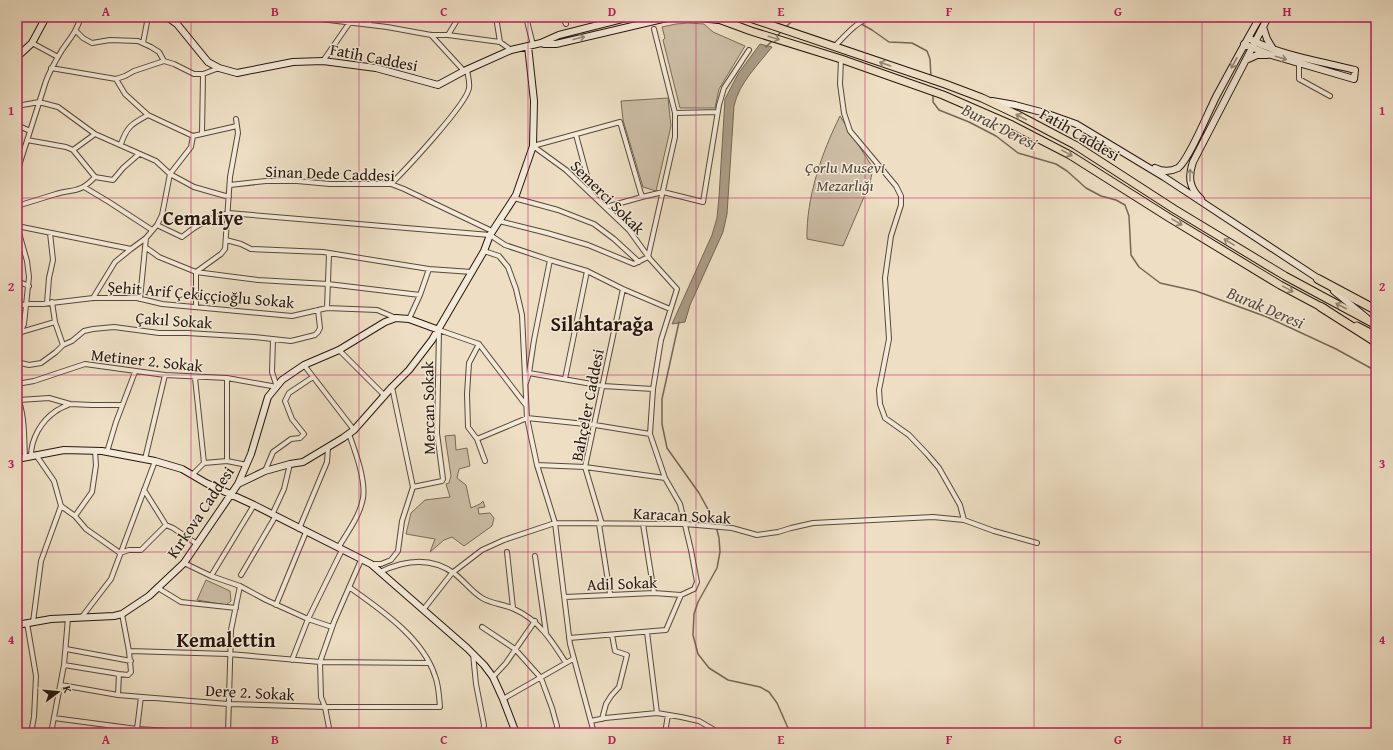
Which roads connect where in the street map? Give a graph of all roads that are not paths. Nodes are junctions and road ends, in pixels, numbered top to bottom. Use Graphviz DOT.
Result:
graph roads {
  1 [pos="22,17"];
  2 [pos="46,17"];
  3 [pos="81,17"];
  4 [pos="148,17"];
  5 [pos="167,17"];
  6 [pos="304,17"];
  7 [pos="357,17"];
  8 [pos="376,17"];
  9 [pos="459,17"];
  10 [pos="496,17"];
  11 [pos="526,17"];
  12 [pos="562,17"];
  13 [pos="630,17"];
  14 [pos="671,17"];
  15 [pos="692,17"];
  16 [pos="713,17"];
  17 [pos="871,17"];
  18 [pos="1260,17"];
  19 [pos="1268,17"];
  20 [pos="750,18"];
  21 [pos="17,20"];
  22 [pos="720,20"];
  23 [pos="352,22"];
  24 [pos="365,24"];
  25 [pos="566,24"];
  26 [pos="1263,26"];
  27 [pos="654,29"];
  28 [pos="76,31"];
  29 [pos="431,35"];
  30 [pos="448,35"];
  31 [pos="1248,38"];
  32 [pos="500,42"];
  33 [pos="1255,42"];
  34 [pos="32,43"];
  35 [pos="143,43"];
  36 [pos="541,43"];
  37 [pos="1244,44"];
  38 [pos="531,46"];
  39 [pos="834,47"];
  40 [pos="1252,48"];
  41 [pos="1273,49"];
  42 [pos="511,50"];
  43 [pos="749,50"];
  44 [pos="1268,54"];
  45 [pos="58,57"];
  46 [pos="17,58"];
  47 [pos="841,59"];
  48 [pos="1246,60"];
  49 [pos="1299,60"];
  50 [pos="164,61"];
  51 [pos="323,61"];
  52 [pos="51,68"];
  53 [pos="219,68"];
  54 [pos="465,71"];
  55 [pos="203,74"];
  56 [pos="116,79"];
  57 [pos="1218,94"];
  58 [pos="1330,96"];
  59 [pos="982,98"];
  60 [pos="1226,98"];
  61 [pos="39,102"];
  62 [pos="17,106"];
  63 [pos="718,112"];
  64 [pos="675,113"];
  65 [pos="148,115"];
  66 [pos="236,119"];
  67 [pos="237,126"];
  68 [pos="17,127"];
  69 [pos="30,131"];
  70 [pos="95,134"];
  71 [pos="202,134"];
  72 [pos="576,135"];
  73 [pos="193,136"];
  74 [pos="27,140"];
  75 [pos="121,144"];
  76 [pos="533,146"];
  77 [pos="73,150"];
  78 [pos="139,154"];
  79 [pos="1138,161"];
  80 [pos="17,172"];
  81 [pos="170,174"];
  82 [pos="95,177"];
  83 [pos="391,184"];
  84 [pos="230,185"];
  85 [pos="84,187"];
  86 [pos="663,192"];
  87 [pos="593,195"];
  88 [pos="229,197"];
  89 [pos="642,197"];
  90 [pos="514,198"];
  91 [pos="17,206"];
  92 [pos="606,207"];
  93 [pos="228,213"];
  94 [pos="1221,215"];
  95 [pos="499,221"];
  96 [pos="157,225"];
  97 [pos="17,226"];
  98 [pos="152,230"];
  99 [pos="50,233"];
  100 [pos="491,233"];
  101 [pos="146,238"];
  102 [pos="226,240"];
  103 [pos="145,247"];
  104 [pos="131,249"];
  105 [pos="484,251"];
  106 [pos="329,254"];
  107 [pos="648,257"];
  108 [pos="550,260"];
  109 [pos="639,262"];
  110 [pos="429,269"];
  111 [pos="587,271"];
  112 [pos="196,272"];
  113 [pos="472,272"];
  114 [pos="1318,279"];
  115 [pos="17,282"];
  116 [pos="328,284"];
  117 [pos="29,286"];
  118 [pos="622,289"];
  119 [pos="420,295"];
  120 [pos="94,298"];
  121 [pos="140,299"];
  122 [pos="52,302"];
  123 [pos="46,303"];
  124 [pos="26,304"];
  125 [pos="17,306"];
  126 [pos="196,307"];
  127 [pos="1321,307"];
  128 [pos="327,308"];
  129 [pos="670,308"];
  130 [pos="318,310"];
  131 [pos="1376,310"];
  132 [pos="396,318"];
  133 [pos="409,319"];
  134 [pos="55,322"];
  135 [pos="1374,324"];
  136 [pos="439,330"];
  137 [pos="21,332"];
  138 [pos="1376,336"];
  139 [pos="273,339"];
  140 [pos="17,340"];
  141 [pos="1376,342"];
  142 [pos="63,344"];
  143 [pos="479,344"];
  144 [pos="339,350"];
  145 [pos="17,362"];
  146 [pos="304,365"];
  147 [pos="135,372"];
  148 [pos="529,373"];
  149 [pos="166,375"];
  150 [pos="313,377"];
  151 [pos="195,378"];
  152 [pos="227,378"];
  153 [pos="565,379"];
  154 [pos="17,384"];
  155 [pos="525,386"];
  156 [pos="603,386"];
  157 [pos="277,387"];
  158 [pos="392,387"];
  159 [pos="653,389"];
  160 [pos="384,396"];
  161 [pos="18,398"];
  162 [pos="70,404"];
  163 [pos="122,405"];
  164 [pos="526,405"];
  165 [pos="527,418"];
  166 [pos="595,425"];
  167 [pos="351,432"];
  168 [pos="650,434"];
  169 [pos="477,439"];
  170 [pos="328,448"];
  171 [pos="95,451"];
  172 [pos="107,452"];
  173 [pos="31,456"];
  174 [pos="145,458"];
  175 [pos="17,459"];
  176 [pos="155,460"];
  177 [pos="227,461"];
  178 [pos="485,461"];
  179 [pos="204,463"];
  180 [pos="290,464"];
  181 [pos="246,465"];
  182 [pos="537,465"];
  183 [pos="585,467"];
  184 [pos="265,471"];
  185 [pos="192,475"];
  186 [pos="665,478"];
  187 [pos="238,484"];
  188 [pos="413,487"];
  189 [pos="144,490"];
  190 [pos="230,495"];
  191 [pos="254,505"];
  192 [pos="61,506"];
  193 [pos="75,516"];
  194 [pos="274,516"];
  195 [pos="964,520"];
  196 [pos="555,523"];
  197 [pos="600,524"];
  198 [pos="643,524"];
  199 [pos="685,524"];
  200 [pos="166,525"];
  201 [pos="299,529"];
  202 [pos="306,532"];
  203 [pos="1037,543"];
  204 [pos="197,544"];
  205 [pos="340,549"];
  206 [pos="120,552"];
  207 [pos="507,552"];
  208 [pos="536,556"];
  209 [pos="361,560"];
  210 [pos="184,563"];
  211 [pos="371,564"];
  212 [pos="380,572"];
  213 [pos="452,573"];
  214 [pos="241,575"];
  215 [pos="211,576"];
  216 [pos="240,586"];
  217 [pos="349,587"];
  218 [pos="158,588"];
  219 [pos="654,593"];
  220 [pos="610,594"];
  221 [pos="681,595"];
  222 [pos="565,597"];
  223 [pos="276,605"];
  224 [pos="236,608"];
  225 [pos="513,608"];
  226 [pos="423,610"];
  227 [pos="122,614"];
  228 [pos="68,618"];
  229 [pos="81,618"];
  230 [pos="308,619"];
  231 [pos="535,622"];
  232 [pos="30,623"];
  233 [pos="17,625"];
  234 [pos="332,627"];
  235 [pos="482,627"];
  236 [pos="647,632"];
  237 [pos="546,633"];
  238 [pos="612,635"];
  239 [pos="569,638"];
  240 [pos="66,649"];
  241 [pos="515,649"];
  242 [pos="130,651"];
  243 [pos="229,654"];
  244 [pos="473,654"];
  245 [pos="573,659"];
  246 [pos="131,660"];
  247 [pos="292,660"];
  248 [pos="320,662"];
  249 [pos="429,663"];
  250 [pos="566,663"];
  251 [pos="17,664"];
  252 [pos="64,666"];
  253 [pos="119,674"];
  254 [pos="493,677"];
  255 [pos="541,678"];
  256 [pos="61,685"];
  257 [pos="118,695"];
  258 [pos="141,697"];
  259 [pos="503,699"];
  260 [pos="17,701"];
  261 [pos="228,704"];
  262 [pos="325,708"];
  263 [pos="657,713"];
  264 [pos="668,715"];
  265 [pos="54,718"];
  266 [pos="602,719"];
  267 [pos="591,721"];
  268 [pos="137,731"];
  269 [pos="718,732"];
  270 [pos="31,733"];
  271 [pos="51,733"];
  272 [pos="204,733"];
  273 [pos="228,733"];
  274 [pos="330,733"];
  275 [pos="483,733"];
  276 [pos="516,733"];
  277 [pos="557,733"];
  278 [pos="594,733"];
  279 [pos="665,733"];
  1 -- 21 [label="street"];
  2 -- 34 [label="street"];
  3 -- 28 [label="street"];
  4 -- 35 [label="street"];
  5 -- 53 [label="street, Fatih Caddesi"];
  6 -- 23 [label="street"];
  7 -- 23 [label="street"];
  8 -- 24 [label="street"];
  9 -- 30 [label="street"];
  10 -- 32 [label="street"];
  11 -- 38 [label="street"];
  12 -- 25 [label="street"];
  13 -- 36 [label="street, Fatih Caddesi"];
  36 -- 14 [label="street, Fatih Caddesi, one-way"];
  15 -- 22 [label="street"];
  16 -- 22 [label="main road"];
  17 -- 39 [label="street"];
  18 -- 31 [label="street"];
  19 -- 26 [label="street"];
  20 -- 39 [label="main road, Fatih Caddesi"];
  22 -- 47 [label="main road, one-way"];
  23 -- 24 [label="street"];
  23 -- 51 [label="street"];
  24 -- 29 [label="street"];
  26 -- 33 [label="street"];
  26 -- 41 [label="street"];
  27 -- 64 [label="street"];
  28 -- 35 [label="street"];
  28 -- 45 [label="street"];
  29 -- 30 [label="street"];
  29 -- 54 [label="street"];
  30 -- 32 [label="street"];
  31 -- 33 [label="street"];
  31 -- 37 [label="street"];
  32 -- 42 [label="street"];
  33 -- 40 [label="street"];
  33 -- 41 [label="street"];
  34 -- 45 [label="street"];
  34 -- 46 [label="street"];
  35 -- 50 [label="street"];
  36 -- 38 [label="street, Fatih Caddesi"];
  37 -- 40 [label="street"];
  37 -- 57 [label="street, one-way"];
  38 -- 42 [label="street, Fatih Caddesi"];
  38 -- 76 [label="street"];
  59 -- 39 [label="main road, Fatih Caddesi, one-way"];
  40 -- 44 [label="street"];
  40 -- 48 [label="street"];
  41 -- 49 [label="street"];
  42 -- 54 [label="street, Fatih Caddesi"];
  43 -- 63 [label="street"];
  44 -- 48 [label="street"];
  44 -- 49 [label="street, one-way"];
  45 -- 52 [label="street"];
  47 -- 127 [label="main road, Fatih Caddesi, one-way"];
  47 -- 195 [label="street"];
  48 -- 60 [label="street"];
  49 -- 49 [label="street"];
  49 -- 58 [label="street"];
  50 -- 55 [label="street"];
  50 -- 56 [label="street"];
  51 -- 53 [label="street, Fatih Caddesi"];
  51 -- 54 [label="street, Fatih Caddesi"];
  52 -- 56 [label="street"];
  52 -- 61 [label="street"];
  53 -- 55 [label="street"];
  54 -- 83 [label="street"];
  55 -- 71 [label="street"];
  56 -- 65 [label="street"];
  57 -- 60 [label="street"];
  57 -- 79 [label="street"];
  59 -- 79 [label="street"];
  135 -- 59 [label="main road, Fatih Caddesi, one-way"];
  94 -- 60 [label="street, one-way"];
  61 -- 62 [label="street"];
  61 -- 69 [label="street"];
  61 -- 70 [label="street"];
  63 -- 64 [label="street"];
  63 -- 86 [label="street"];
  64 -- 86 [label="street"];
  65 -- 73 [label="street"];
  65 -- 75 [label="street"];
  66 -- 67 [label="street"];
  67 -- 71 [label="street"];
  67 -- 84 [label="street"];
  68 -- 69 [label="street"];
  69 -- 74 [label="street"];
  70 -- 75 [label="street"];
  70 -- 77 [label="street"];
  71 -- 73 [label="street"];
  72 -- 76 [label="street"];
  72 -- 87 [label="street"];
  72 -- 89 [label="street"];
  73 -- 81 [label="street"];
  74 -- 77 [label="street"];
  74 -- 80 [label="street"];
  75 -- 78 [label="street"];
  76 -- 87 [label="street, Semerci Sokak"];
  76 -- 90 [label="street"];
  77 -- 82 [label="street"];
  78 -- 81 [label="street"];
  78 -- 82 [label="street"];
  79 -- 94 [label="street"];
  81 -- 88 [label="street"];
  81 -- 96 [label="street"];
  82 -- 85 [label="street"];
  83 -- 84 [label="street, Sinan Dede Caddesi"];
  83 -- 100 [label="street, Sinan Dede Caddesi"];
  84 -- 88 [label="street"];
  85 -- 91 [label="street"];
  85 -- 98 [label="street"];
  86 -- 89 [label="street"];
  86 -- 107 [label="street"];
  87 -- 92 [label="street, Semerci Sokak"];
  88 -- 93 [label="street"];
  89 -- 92 [label="street"];
  90 -- 95 [label="street"];
  90 -- 109 [label="street"];
  92 -- 107 [label="street, Semerci Sokak"];
  93 -- 96 [label="street"];
  93 -- 100 [label="street"];
  93 -- 102 [label="street"];
  94 -- 114 [label="street"];
  95 -- 100 [label="street"];
  95 -- 109 [label="street"];
  96 -- 98 [label="street"];
  97 -- 99 [label="street"];
  97 -- 117 [label="street"];
  98 -- 101 [label="street"];
  99 -- 104 [label="street"];
  99 -- 123 [label="street"];
  100 -- 105 [label="street"];
  100 -- 108 [label="street, Sinan Dede Caddesi"];
  101 -- 103 [label="street"];
  101 -- 104 [label="street"];
  102 -- 106 [label="street"];
  102 -- 112 [label="street"];
  103 -- 112 [label="street"];
  103 -- 121 [label="street"];
  104 -- 120 [label="street"];
  105 -- 113 [label="street"];
  105 -- 155 [label="street"];
  106 -- 110 [label="street"];
  106 -- 116 [label="street"];
  107 -- 109 [label="street"];
  107 -- 129 [label="street, Semerci Sokak"];
  108 -- 111 [label="street, Sinan Dede Caddesi"];
  108 -- 148 [label="street"];
  110 -- 113 [label="street"];
  110 -- 119 [label="street"];
  111 -- 118 [label="street, Sinan Dede Caddesi"];
  111 -- 153 [label="street"];
  112 -- 116 [label="street"];
  112 -- 126 [label="street"];
  113 -- 136 [label="street"];
  114 -- 131 [label="highway"];
  114 -- 135 [label="street"];
  115 -- 117 [label="street"];
  116 -- 119 [label="street"];
  116 -- 128 [label="street"];
  117 -- 124 [label="street"];
  118 -- 129 [label="street, Sinan Dede Caddesi"];
  118 -- 156 [label="street, Bahçeler Caddesi"];
  119 -- 133 [label="street"];
  120 -- 121 [label="street, Şehit Arif Çekiççioğlu Sokak"];
  120 -- 122 [label="street, Şehit Arif Çekiççioğlu Sokak"];
  121 -- 126 [label="street, Şehit Arif Çekiççioğlu Sokak"];
  122 -- 123 [label="street, Şehit Arif Çekiççioğlu Sokak"];
  122 -- 134 [label="street"];
  123 -- 124 [label="street, Şehit Arif Çekiççioğlu Sokak"];
  124 -- 125 [label="street, Şehit Arif Çekiççioğlu Sokak"];
  124 -- 137 [label="street"];
  126 -- 130 [label="street, Şehit Arif Çekiççioğlu Sokak"];
  127 -- 138 [label="main road, Fatih Caddesi"];
  127 -- 141 [label="highway"];
  128 -- 130 [label="street, Şehit Arif Çekiççioğlu Sokak"];
  128 -- 132 [label="street, Şehit Arif Çekiççioğlu Sokak"];
  129 -- 159 [label="street"];
  130 -- 139 [label="street, Çakıl Sokak"];
  132 -- 133 [label="street, Kırkova Caddesi"];
  132 -- 144 [label="street, Kırkova Caddesi"];
  133 -- 136 [label="street, Kırkova Caddesi"];
  134 -- 137 [label="street"];
  134 -- 142 [label="street"];
  136 -- 143 [label="street"];
  136 -- 158 [label="street"];
  136 -- 188 [label="street, Mercan Sokak"];
  137 -- 140 [label="street"];
  139 -- 142 [label="street, Çakıl Sokak"];
  139 -- 157 [label="street"];
  142 -- 145 [label="street, Çakıl Sokak"];
  143 -- 164 [label="street"];
  143 -- 169 [label="street"];
  144 -- 146 [label="street, Kırkova Caddesi"];
  144 -- 160 [label="street"];
  146 -- 150 [label="street"];
  146 -- 157 [label="street, Kırkova Caddesi"];
  147 -- 149 [label="street, Metiner 2. Sokak"];
  147 -- 154 [label="street, Metiner 2. Sokak"];
  147 -- 163 [label="street"];
  148 -- 153 [label="street"];
  148 -- 155 [label="street"];
  149 -- 151 [label="street, Metiner 2. Sokak"];
  149 -- 174 [label="street"];
  150 -- 167 [label="street"];
  150 -- 184 [label="street"];
  151 -- 152 [label="street, Metiner 2. Sokak"];
  151 -- 179 [label="street"];
  152 -- 157 [label="street, Metiner 2. Sokak"];
  152 -- 177 [label="street"];
  153 -- 156 [label="street"];
  155 -- 164 [label="street"];
  156 -- 159 [label="street"];
  156 -- 166 [label="street, Bahçeler Caddesi"];
  157 -- 181 [label="street, Kırkova Caddesi"];
  158 -- 160 [label="street"];
  158 -- 188 [label="street"];
  159 -- 168 [label="street"];
  160 -- 167 [label="street"];
  161 -- 162 [label="street"];
  161 -- 173 [label="street"];
  162 -- 163 [label="street"];
  162 -- 173 [label="street"];
  163 -- 172 [label="street"];
  164 -- 165 [label="street"];
  165 -- 166 [label="street"];
  165 -- 169 [label="street"];
  165 -- 182 [label="street"];
  166 -- 168 [label="street"];
  166 -- 183 [label="street, Bahçeler Caddesi"];
  167 -- 170 [label="street"];
  167 -- 205 [label="street"];
  168 -- 186 [label="street"];
  169 -- 178 [label="street"];
  170 -- 180 [label="street"];
  170 -- 201 [label="street"];
  171 -- 172 [label="street"];
  171 -- 173 [label="street"];
  171 -- 193 [label="street"];
  172 -- 174 [label="street"];
  173 -- 175 [label="street"];
  173 -- 192 [label="street"];
  174 -- 176 [label="street"];
  176 -- 185 [label="street"];
  176 -- 189 [label="street"];
  177 -- 179 [label="street"];
  177 -- 181 [label="street"];
  179 -- 185 [label="street"];
  180 -- 184 [label="street"];
  180 -- 194 [label="street"];
  181 -- 187 [label="street, Kırkova Caddesi"];
  182 -- 183 [label="street"];
  182 -- 196 [label="street"];
  183 -- 186 [label="street"];
  183 -- 197 [label="street, Bahçeler Caddesi"];
  184 -- 187 [label="street"];
  185 -- 190 [label="street"];
  186 -- 199 [label="street"];
  187 -- 190 [label="street, Kırkova Caddesi"];
  188 -- 211 [label="street"];
  189 -- 200 [label="street"];
  189 -- 206 [label="street"];
  190 -- 191 [label="street"];
  190 -- 204 [label="street, Kırkova Caddesi"];
  191 -- 194 [label="street"];
  191 -- 215 [label="street"];
  192 -- 193 [label="street"];
  192 -- 232 [label="street"];
  193 -- 206 [label="street"];
  194 -- 201 [label="street"];
  194 -- 214 [label="street"];
  195 -- 199 [label="street, Karacan Sokak"];
  195 -- 203 [label="street, Karacan Sokak"];
  196 -- 197 [label="street, Karacan Sokak"];
  196 -- 213 [label="street, Karacan Sokak"];
  196 -- 222 [label="street"];
  197 -- 198 [label="street, Karacan Sokak"];
  197 -- 220 [label="street, Bahçeler Caddesi"];
  198 -- 199 [label="street, Karacan Sokak"];
  198 -- 219 [label="street"];
  199 -- 221 [label="street"];
  200 -- 204 [label="street"];
  200 -- 206 [label="street"];
  201 -- 202 [label="street"];
  202 -- 205 [label="street"];
  202 -- 223 [label="street"];
  204 -- 210 [label="street, Kırkova Caddesi"];
  205 -- 209 [label="street"];
  205 -- 230 [label="street"];
  206 -- 229 [label="street"];
  207 -- 225 [label="street"];
  208 -- 237 [label="street"];
  209 -- 211 [label="street"];
  209 -- 217 [label="street"];
  210 -- 215 [label="street"];
  210 -- 218 [label="street, Kırkova Caddesi"];
  211 -- 212 [label="street"];
  212 -- 213 [label="street"];
  212 -- 226 [label="street"];
  213 -- 225 [label="street"];
  213 -- 226 [label="street, Karacan Sokak"];
  215 -- 216 [label="street"];
  216 -- 223 [label="street"];
  216 -- 224 [label="street"];
  217 -- 234 [label="street"];
  217 -- 249 [label="street"];
  218 -- 224 [label="street"];
  218 -- 227 [label="street, Kırkova Caddesi"];
  219 -- 220 [label="street, Adil Sokak"];
  219 -- 221 [label="street, Adil Sokak"];
  220 -- 222 [label="street, Adil Sokak"];
  221 -- 236 [label="street"];
  222 -- 239 [label="street"];
  223 -- 230 [label="street"];
  224 -- 243 [label="street"];
  225 -- 231 [label="street"];
  226 -- 244 [label="street"];
  227 -- 229 [label="street, Kırkova Caddesi"];
  227 -- 242 [label="street"];
  228 -- 229 [label="street, Kırkova Caddesi"];
  228 -- 232 [label="street, Kırkova Caddesi"];
  228 -- 240 [label="street"];
  230 -- 234 [label="street"];
  230 -- 247 [label="street"];
  231 -- 237 [label="street"];
  231 -- 241 [label="street"];
  232 -- 233 [label="street, Kırkova Caddesi"];
  232 -- 270 [label="street"];
  234 -- 248 [label="street"];
  235 -- 241 [label="street"];
  236 -- 238 [label="street"];
  236 -- 263 [label="street"];
  237 -- 250 [label="street"];
  238 -- 239 [label="street"];
  238 -- 266 [label="street"];
  239 -- 245 [label="street"];
  240 -- 246 [label="street"];
  240 -- 252 [label="street"];
  241 -- 254 [label="street"];
  241 -- 255 [label="street"];
  242 -- 243 [label="street"];
  242 -- 246 [label="street"];
  243 -- 247 [label="street"];
  243 -- 261 [label="street"];
  244 -- 254 [label="street"];
  244 -- 275 [label="street"];
  245 -- 250 [label="street"];
  245 -- 267 [label="street"];
  246 -- 253 [label="street"];
  247 -- 248 [label="street"];
  248 -- 249 [label="street"];
  248 -- 262 [label="street"];
  249 -- 262 [label="street, Dere 2. Sokak"];
  250 -- 255 [label="street"];
  251 -- 260 [label="street"];
  252 -- 253 [label="street"];
  252 -- 256 [label="street"];
  253 -- 257 [label="street"];
  254 -- 259 [label="street"];
  255 -- 259 [label="street"];
  255 -- 277 [label="street"];
  256 -- 257 [label="street, Dere 2. Sokak"];
  256 -- 265 [label="street"];
  257 -- 258 [label="street, Dere 2. Sokak"];
  258 -- 261 [label="street, Dere 2. Sokak"];
  258 -- 268 [label="street"];
  259 -- 276 [label="street"];
  261 -- 262 [label="street, Dere 2. Sokak"];
  261 -- 273 [label="street"];
  262 -- 274 [label="street"];
  263 -- 264 [label="street"];
  263 -- 266 [label="street"];
  264 -- 269 [label="street"];
  264 -- 279 [label="street"];
  265 -- 268 [label="street"];
  265 -- 271 [label="street"];
  266 -- 267 [label="street"];
  267 -- 278 [label="street"];
  268 -- 272 [label="street"];
}
